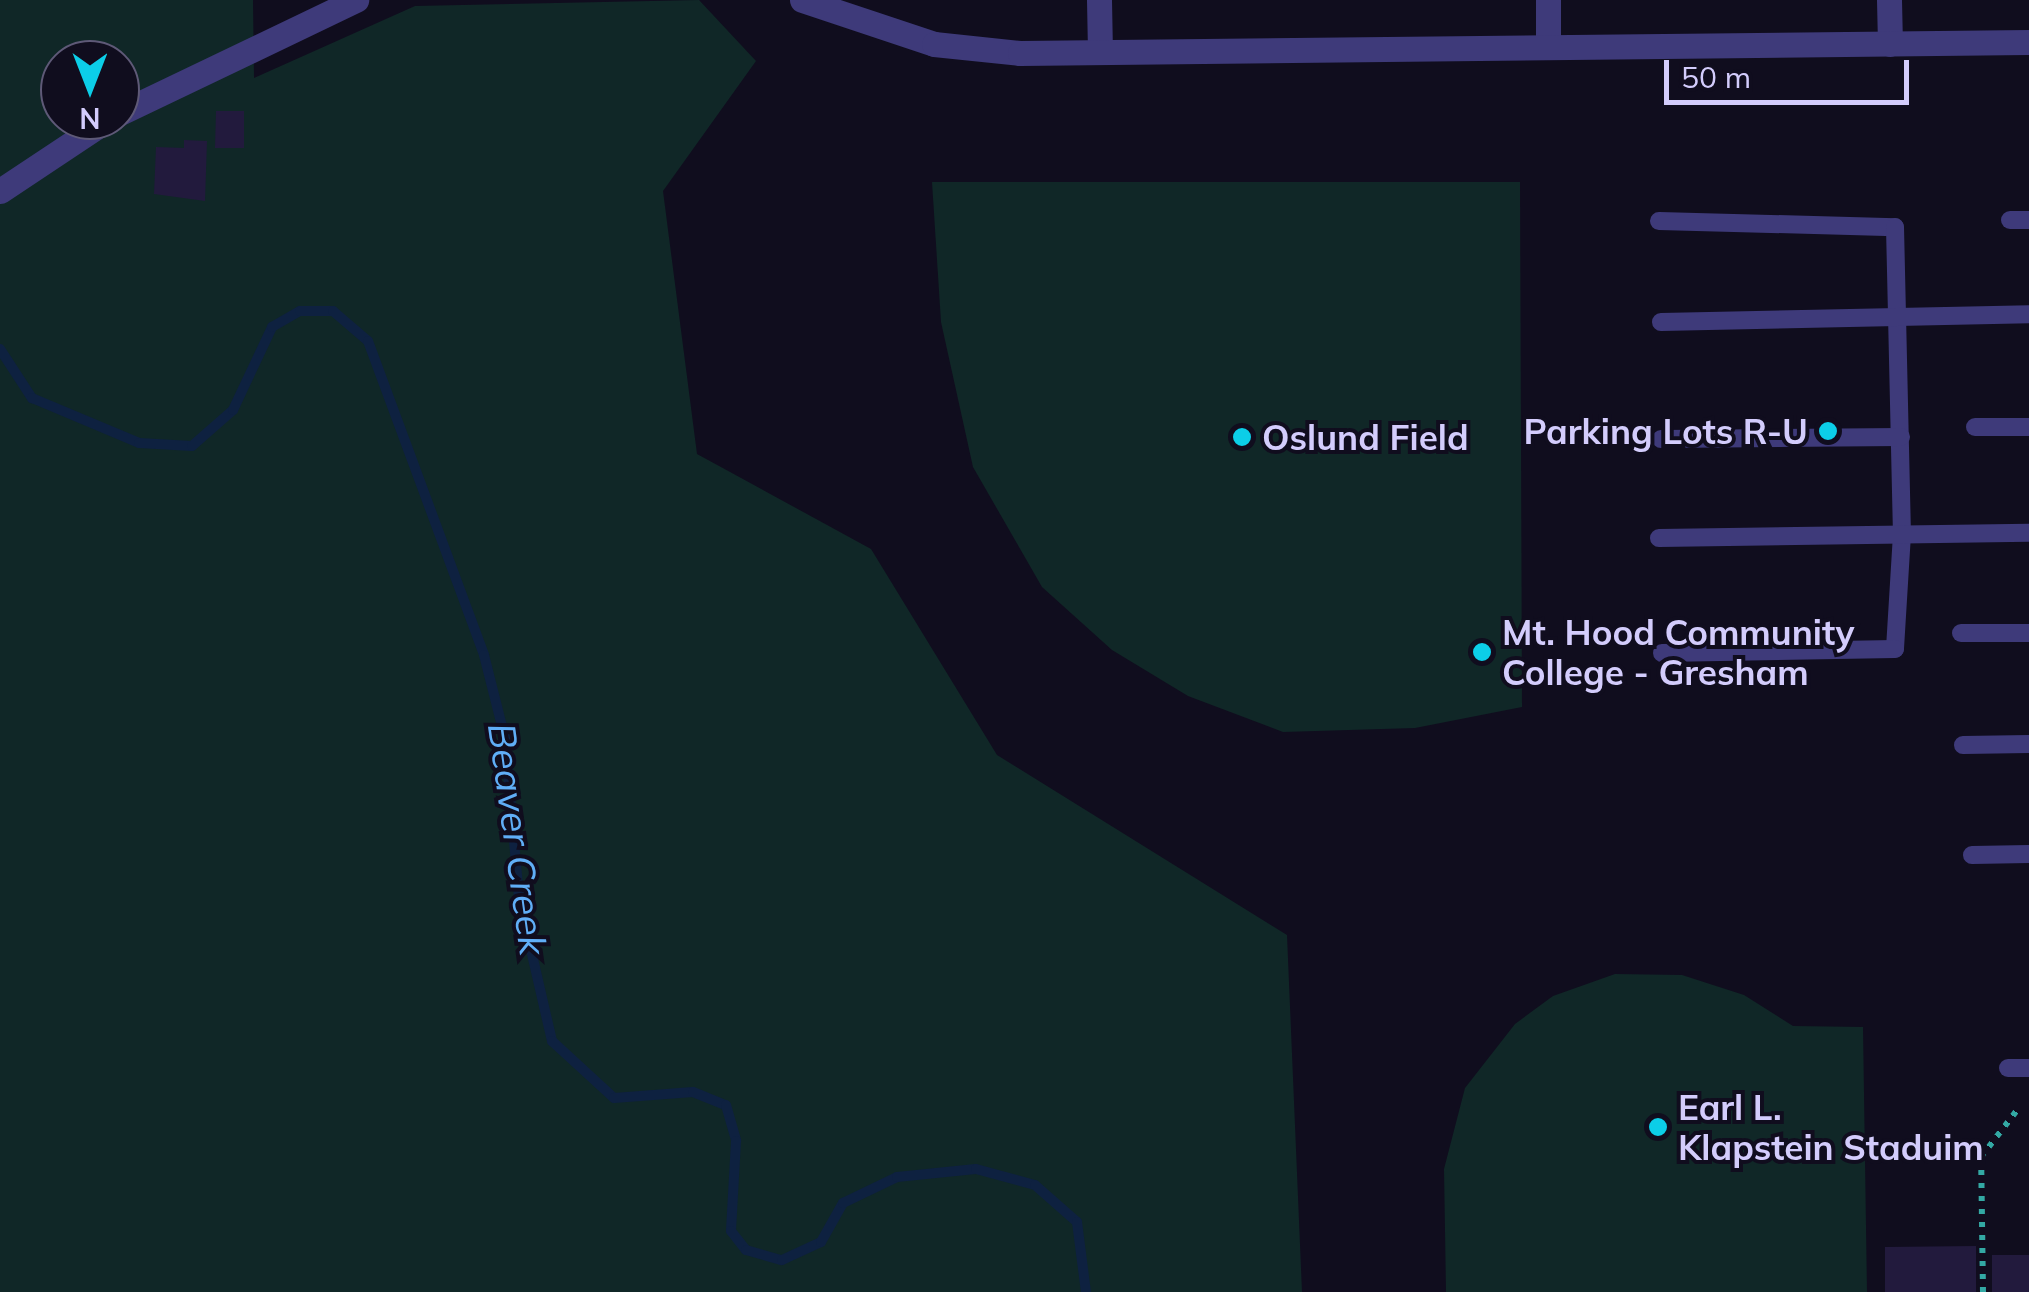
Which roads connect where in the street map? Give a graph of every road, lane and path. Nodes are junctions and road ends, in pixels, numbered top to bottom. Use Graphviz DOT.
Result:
graph roads {
  1 [pos="356,0"];
  2 [pos="802,0"];
  3 [pos="1099,0"];
  4 [pos="1548,0"];
  5 [pos="1889,0"];
  6 [pos="2029,42"];
  7 [pos="1548,44"];
  8 [pos="1890,44"];
  9 [pos="1100,52"];
  10 [pos="140,103"];
  11 [pos="76,140"];
  12 [pos="0,191"];
  13 [pos="2010,220"];
  14 [pos="2029,220"];
  15 [pos="1659,221"];
  16 [pos="2029,314"];
  17 [pos="1899,315"];
  18 [pos="1661,322"];
  19 [pos="1975,427"];
  20 [pos="2029,427"];
  21 [pos="1901,436"];
  22 [pos="1661,439"];
  23 [pos="2029,533"];
  24 [pos="1902,534"];
  25 [pos="1659,538"];
  26 [pos="2029,632"];
  27 [pos="1961,633"];
  28 [pos="1662,652"];
  29 [pos="2029,744"];
  30 [pos="1963,745"];
  31 [pos="2029,854"];
  32 [pos="1972,855"];
  33 [pos="2008,1068"];
  34 [pos="2029,1068"];
  35 [pos="2018,1109"];
  36 [pos="1982,1292"];
  1 -- 10 [label="street"];
  2 -- 9 [label="street"];
  3 -- 9 [label="street"];
  4 -- 7 [label="street"];
  5 -- 8 [label="street"];
  6 -- 8 [label="street"];
  7 -- 8 [label="street"];
  7 -- 9 [label="street"];
  11 -- 12 [label="street"];
  13 -- 14 [label="lane"];
  15 -- 17 [label="lane"];
  16 -- 17 [label="lane"];
  17 -- 18 [label="lane"];
  17 -- 21 [label="lane"];
  19 -- 20 [label="lane"];
  21 -- 22 [label="lane"];
  21 -- 24 [label="lane"];
  23 -- 24 [label="lane"];
  24 -- 25 [label="lane"];
  24 -- 28 [label="lane"];
  26 -- 27 [label="lane"];
  29 -- 30 [label="lane"];
  31 -- 32 [label="lane"];
  33 -- 34 [label="lane"];
  35 -- 36 [label="path"];
}
